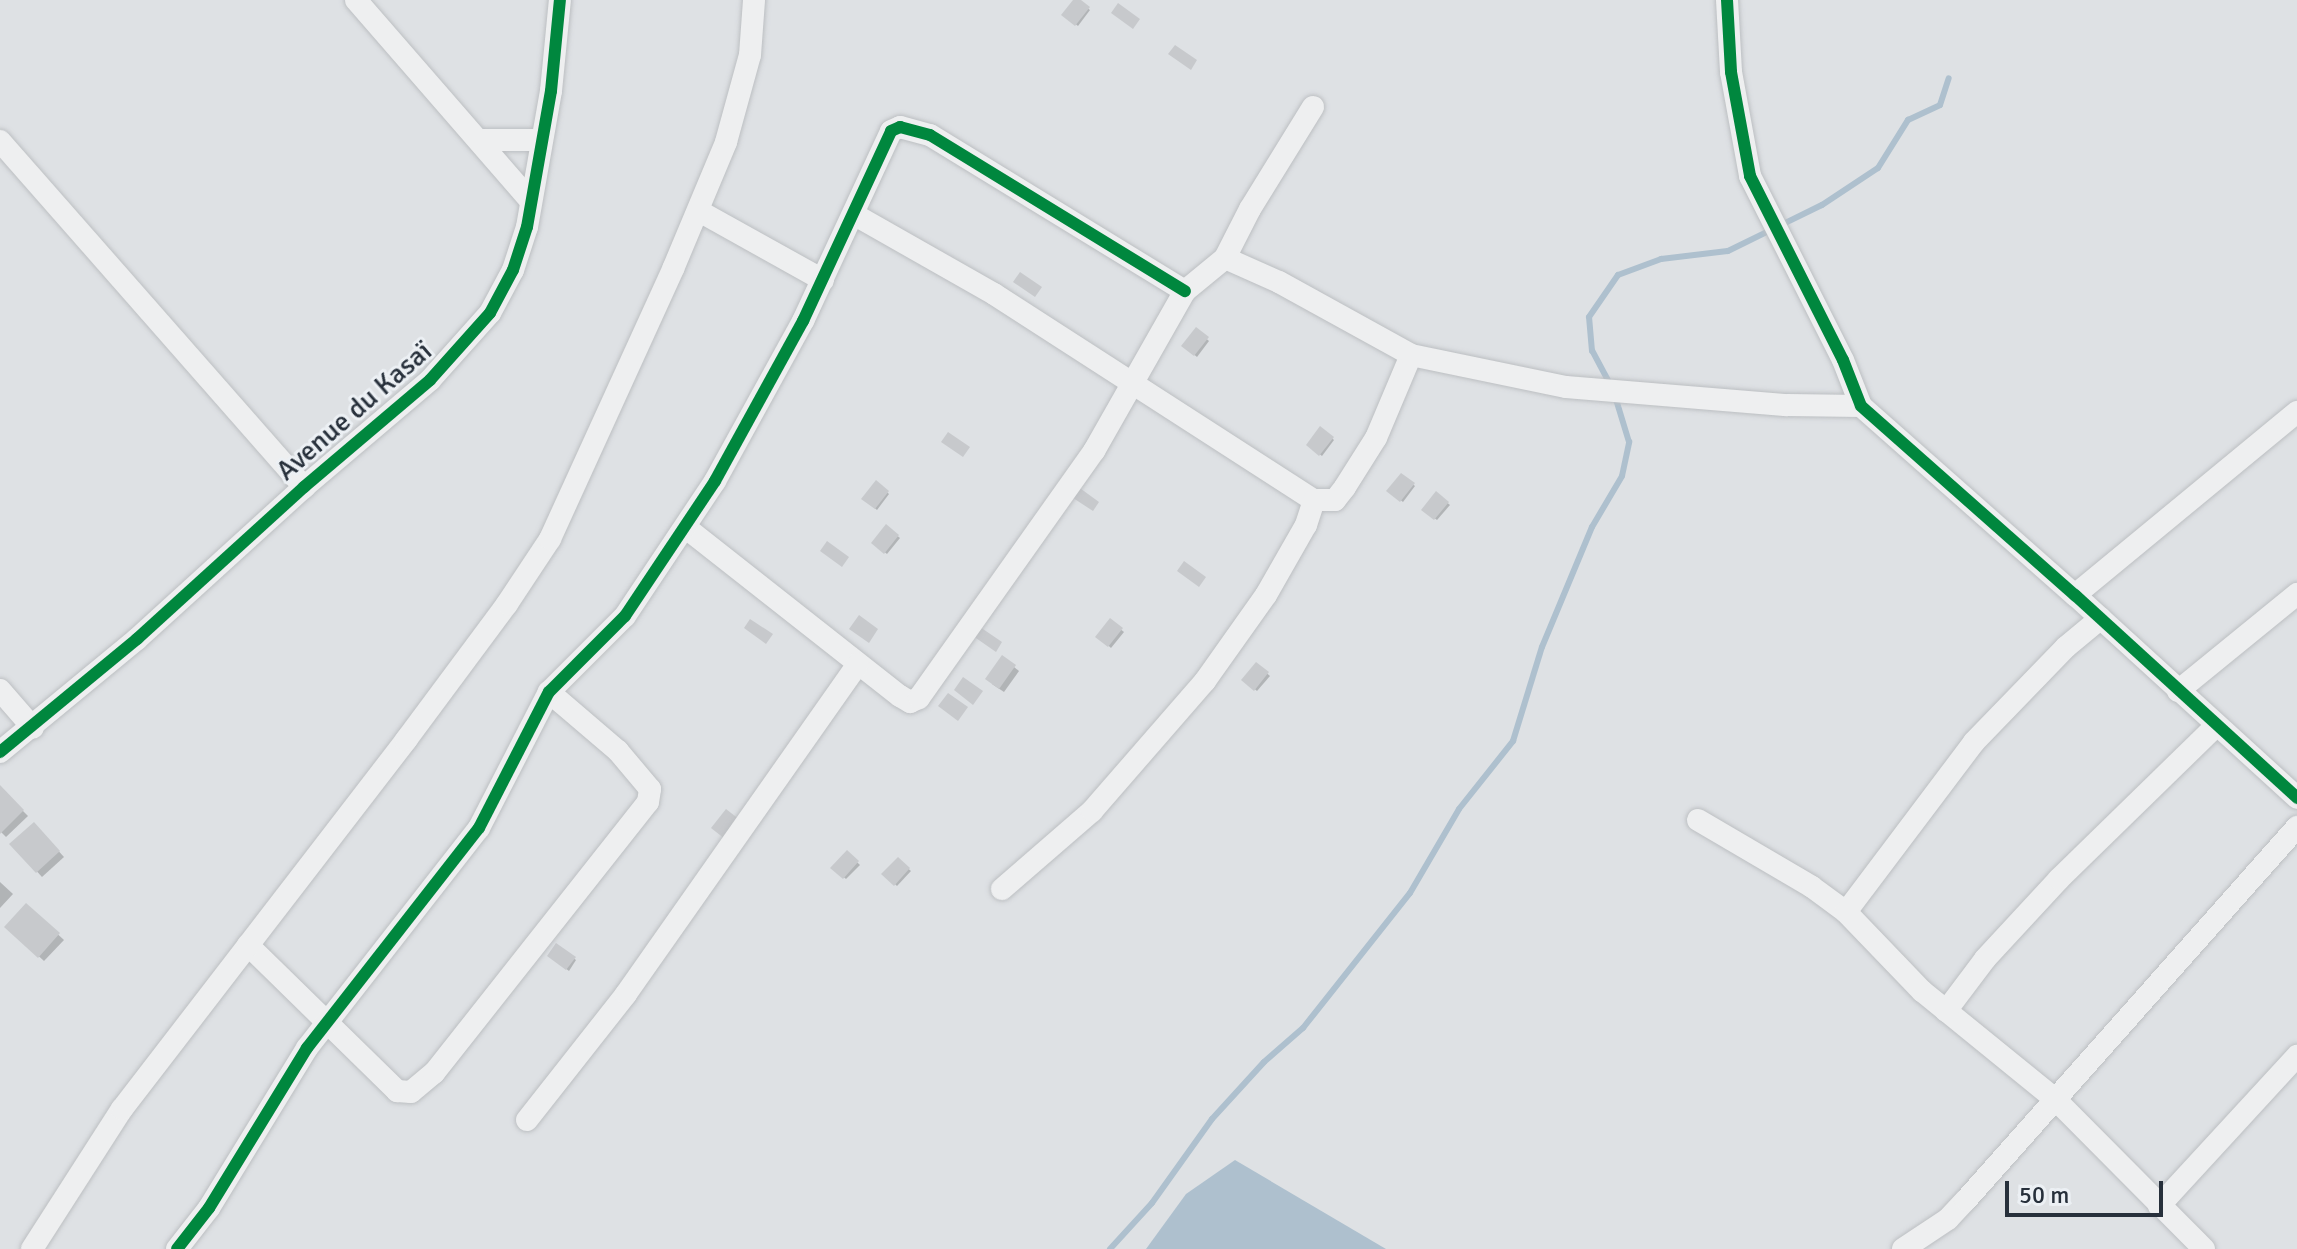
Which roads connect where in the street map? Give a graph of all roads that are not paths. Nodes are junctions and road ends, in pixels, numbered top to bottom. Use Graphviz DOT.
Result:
graph roads {
  1 [pos="356,0"];
  2 [pos="560,0"];
  3 [pos="754,0"];
  4 [pos="1727,0"];
  5 [pos="1313,107"];
  6 [pos="479,140"];
  7 [pos="540,140"];
  8 [pos="0,141"];
  9 [pos="530,200"];
  10 [pos="699,211"];
  11 [pos="855,215"];
  12 [pos="1225,258"];
  13 [pos="823,280"];
  14 [pos="1185,291"];
  15 [pos="1411,355"];
  16 [pos="1133,382"];
  17 [pos="1861,406"];
  18 [pos="2297,412"];
  19 [pos="304,487"];
  20 [pos="1314,500"];
  21 [pos="685,527"];
  22 [pos="2297,594"];
  23 [pos="2075,595"];
  24 [pos="2101,618"];
  25 [pos="858,664"];
  26 [pos="0,690"];
  27 [pos="2178,691"];
  28 [pos="549,692"];
  29 [pos="2216,726"];
  30 [pos="33,728"];
  31 [pos="0,752"];
  32 [pos="2294,790"];
  33 [pos="1698,820"];
  34 [pos="2297,827"];
  35 [pos="1002,889"];
  36 [pos="1846,912"];
  37 [pos="248,945"];
  38 [pos="1946,1011"];
  39 [pos="326,1022"];
  40 [pos="2297,1056"];
  41 [pos="2056,1100"];
  42 [pos="527,1120"];
  43 [pos="2159,1206"];
  44 [pos="32,1249"];
  45 [pos="177,1249"];
  46 [pos="1903,1249"];
  47 [pos="2204,1249"];
  1 -- 6 [label="street"];
  2 -- 7 [label="street, Avenue du Kasaï"];
  3 -- 10 [label="street"];
  4 -- 17 [label="street"];
  5 -- 12 [label="street"];
  6 -- 7 [label="street"];
  6 -- 9 [label="street"];
  7 -- 9 [label="street, Avenue du Kasaï"];
  8 -- 19 [label="street"];
  9 -- 19 [label="street, Avenue du Kasaï"];
  10 -- 13 [label="street"];
  10 -- 37 [label="street"];
  11 -- 13 [label="street"];
  11 -- 14 [label="street"];
  11 -- 16 [label="street"];
  12 -- 14 [label="street"];
  12 -- 15 [label="street"];
  13 -- 21 [label="street"];
  14 -- 16 [label="street"];
  15 -- 17 [label="street"];
  15 -- 20 [label="street"];
  16 -- 20 [label="street"];
  16 -- 25 [label="street"];
  17 -- 23 [label="street"];
  18 -- 23 [label="street"];
  19 -- 30 [label="street, Avenue du Kasaï"];
  20 -- 35 [label="street"];
  21 -- 25 [label="street"];
  21 -- 28 [label="street"];
  22 -- 27 [label="street"];
  23 -- 24 [label="street"];
  24 -- 27 [label="street"];
  24 -- 36 [label="street"];
  25 -- 42 [label="street"];
  26 -- 30 [label="street"];
  27 -- 29 [label="street"];
  28 -- 39 [label="street"];
  28 -- 39 [label="street"];
  29 -- 32 [label="street"];
  29 -- 38 [label="street"];
  30 -- 31 [label="street, Avenue du Kasaï"];
  33 -- 36 [label="street"];
  34 -- 41 [label="street"];
  36 -- 38 [label="street"];
  37 -- 39 [label="street"];
  37 -- 44 [label="street"];
  38 -- 41 [label="street"];
  39 -- 45 [label="street"];
  40 -- 43 [label="street"];
  41 -- 43 [label="street"];
  41 -- 46 [label="street"];
  43 -- 47 [label="street"];
}
